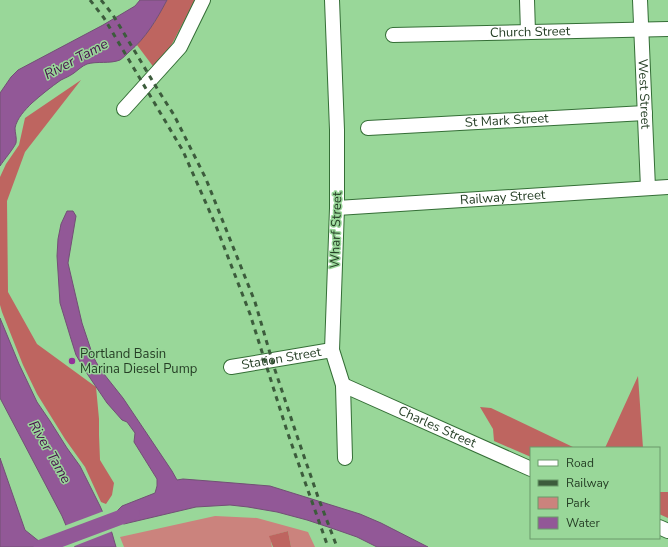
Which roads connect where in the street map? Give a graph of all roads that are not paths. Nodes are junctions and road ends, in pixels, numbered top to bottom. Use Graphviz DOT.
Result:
graph roads {
  1 [pos="203,0"];
  2 [pos="332,0"];
  3 [pos="527,0"];
  4 [pos="640,0"];
  5 [pos="641,29"];
  6 [pos="668,29"];
  7 [pos="528,32"];
  8 [pos="393,35"];
  9 [pos="124,109"];
  10 [pos="645,113"];
  11 [pos="368,128"];
  12 [pos="668,187"];
  13 [pos="648,188"];
  14 [pos="337,208"];
  15 [pos="332,350"];
  16 [pos="231,367"];
  17 [pos="344,385"];
  18 [pos="345,458"];
  19 [pos="530,470"];
  1 -- 9 [label="street"];
  2 -- 14 [label="street, Wharf Street"];
  3 -- 7 [label="street"];
  4 -- 5 [label="street, West Street"];
  5 -- 6 [label="street, Church Street"];
  5 -- 7 [label="street, Church Street"];
  5 -- 10 [label="street, West Street"];
  7 -- 8 [label="street, Church Street"];
  10 -- 11 [label="street, St Mark Street"];
  10 -- 13 [label="street, West Street"];
  12 -- 13 [label="street, Railway Street"];
  13 -- 14 [label="street, Railway Street"];
  14 -- 15 [label="street, Wharf Street"];
  15 -- 16 [label="street, Station Street"];
  15 -- 17 [label="street, Wharf Street"];
  17 -- 18 [label="street, Wharf Street"];
  17 -- 19 [label="street, Charles Street"];
}
